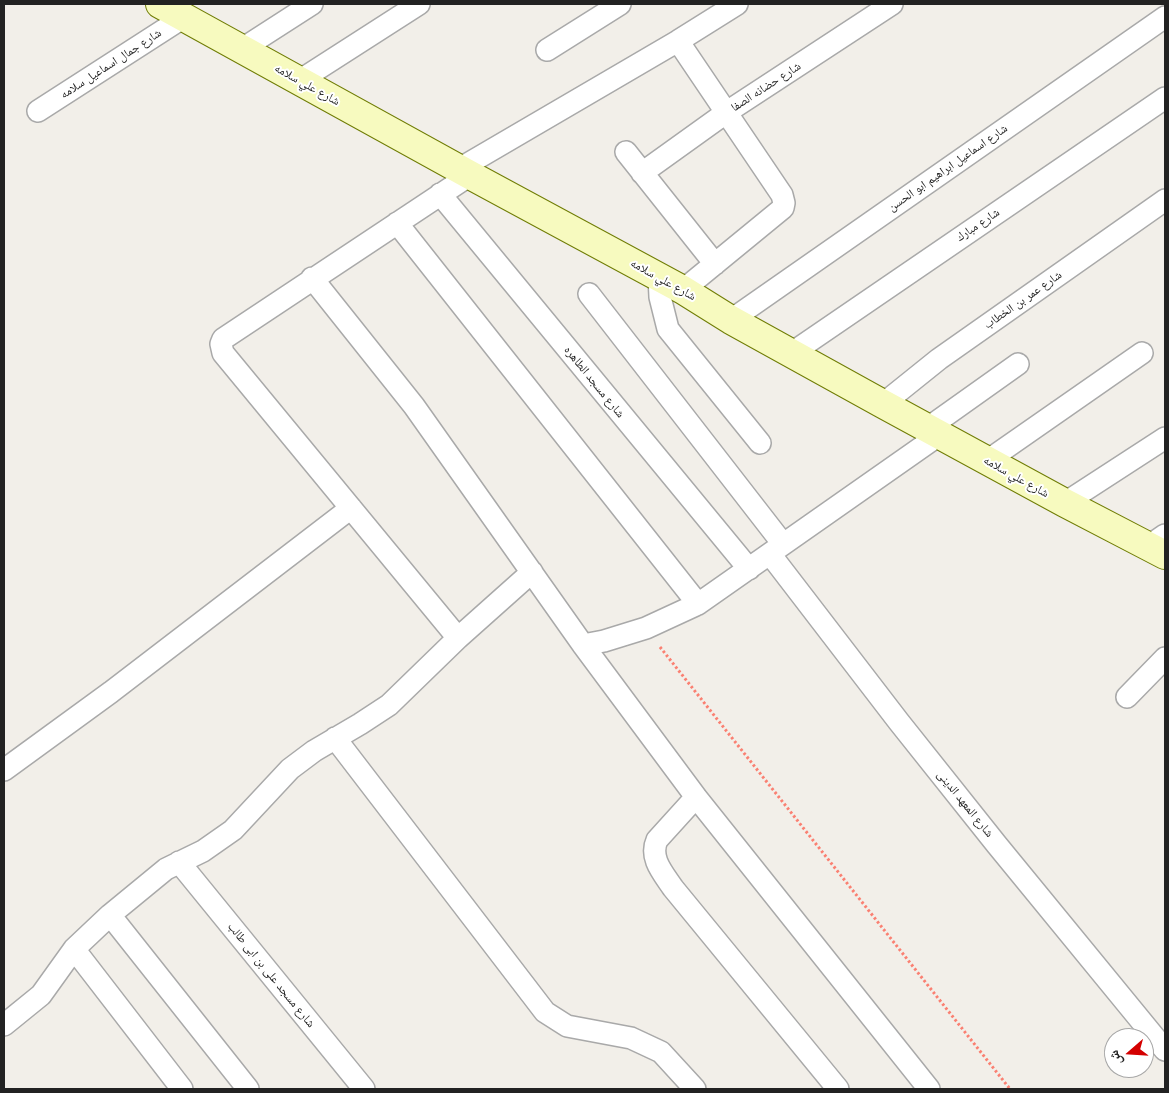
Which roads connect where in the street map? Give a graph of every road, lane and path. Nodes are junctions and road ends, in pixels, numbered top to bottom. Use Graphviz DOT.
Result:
graph roads {
  1 [pos="160,4"];
  2 [pos="312,4"];
  3 [pos="419,4"];
  4 [pos="620,4"];
  5 [pos="737,4"];
  6 [pos="892,4"];
  7 [pos="184,17"];
  8 [pos="1165,17"];
  9 [pos="678,41"];
  10 [pos="242,49"];
  11 [pos="547,50"];
  12 [pos="299,80"];
  13 [pos="1165,98"];
  14 [pos="38,111"];
  15 [pos="727,112"];
  16 [pos="626,152"];
  17 [pos="464,172"];
  18 [pos="642,173"];
  19 [pos="440,194"];
  20 [pos="1165,200"];
  21 [pos="397,223"];
  22 [pos="715,264"];
  23 [pos="659,277"];
  24 [pos="312,278"];
  25 [pos="683,290"];
  26 [pos="589,294"];
  27 [pos="731,320"];
  28 [pos="792,353"];
  29 [pos="1142,353"];
  30 [pos="1018,364"];
  31 [pos="883,404"];
  32 [pos="933,431"];
  33 [pos="1165,438"];
  34 [pos="760,442"];
  35 [pos="987,461"];
  36 [pos="1065,503"];
  37 [pos="351,508"];
  38 [pos="1160,546"];
  39 [pos="777,549"];
  40 [pos="749,569"];
  41 [pos="532,572"];
  42 [pos="698,604"];
  43 [pos="646,628"];
  44 [pos="458,638"];
  45 [pos="583,645"];
  46 [pos="1165,658"];
  47 [pos="1126,696"];
  48 [pos="335,738"];
  49 [pos="4,770"];
  50 [pos="696,797"];
  51 [pos="179,862"];
  52 [pos="110,915"];
  53 [pos="74,949"];
  54 [pos="4,1025"];
  55 [pos="1165,1050"];
  56 [pos="182,1089"];
  57 [pos="248,1089"];
  58 [pos="364,1089"];
  59 [pos="695,1089"];
  60 [pos="838,1089"];
  61 [pos="929,1089"];
  62 [pos="1010,1089"];
  1 -- 7 [label="street, شارع علي سلامه"];
  2 -- 10 [label="street"];
  3 -- 12 [label="street"];
  4 -- 11 [label="street"];
  5 -- 9 [label="street"];
  6 -- 15 [label="street, شارع حضانه الصفا"];
  7 -- 10 [label="street, شارع علي سلامه"];
  7 -- 14 [label="street, شارع جمال اسماعيل سلامه"];
  8 -- 27 [label="street, شارع اسماعيل ابراهيم ابو الحسن"];
  9 -- 15 [label="street"];
  9 -- 17 [label="street"];
  10 -- 12 [label="street, شارع علي سلامه"];
  12 -- 17 [label="street, شارع علي سلامه"];
  13 -- 28 [label="street, شارع مبارك"];
  15 -- 18 [label="street, شارع حضانه الصفا"];
  15 -- 22 [label="street"];
  16 -- 18 [label="street"];
  17 -- 19 [label="street"];
  17 -- 23 [label="street, شارع علي سلامه"];
  18 -- 22 [label="street"];
  19 -- 21 [label="street"];
  19 -- 40 [label="street, شارع مسجد الطاهره"];
  20 -- 31 [label="street, شارع عمر بن الخطاب"];
  21 -- 24 [label="street"];
  21 -- 42 [label="street"];
  22 -- 25 [label="street"];
  23 -- 25 [label="street, شارع علي سلامه"];
  23 -- 34 [label="street"];
  24 -- 37 [label="street"];
  24 -- 41 [label="street"];
  25 -- 27 [label="street, شارع علي سلامه"];
  26 -- 39 [label="street, شارع المعهد الدينى"];
  27 -- 28 [label="street, شارع علي سلامه"];
  28 -- 31 [label="street, شارع علي سلامه"];
  29 -- 35 [label="street"];
  30 -- 32 [label="street"];
  31 -- 32 [label="street, شارع علي سلامه"];
  32 -- 35 [label="street, شارع علي سلامه"];
  32 -- 39 [label="street"];
  33 -- 36 [label="street"];
  35 -- 36 [label="street, شارع علي سلامه"];
  36 -- 38 [label="street, شارع علي سلامه"];
  37 -- 44 [label="street"];
  37 -- 49 [label="street"];
  39 -- 40 [label="street"];
  39 -- 55 [label="street, شارع المعهد الدينى"];
  40 -- 42 [label="street"];
  41 -- 44 [label="street"];
  41 -- 45 [label="street"];
  42 -- 43 [label="street"];
  43 -- 45 [label="street"];
  43 -- 62 [label="path"];
  44 -- 48 [label="street"];
  45 -- 50 [label="street"];
  46 -- 47 [label="street"];
  48 -- 51 [label="street"];
  48 -- 59 [label="street"];
  50 -- 60 [label="street"];
  50 -- 61 [label="street"];
  51 -- 52 [label="street"];
  51 -- 58 [label="street, شارع مسجد على بن ابى طالب"];
  52 -- 53 [label="street"];
  52 -- 57 [label="street"];
  53 -- 54 [label="street"];
  53 -- 56 [label="street"];
}
